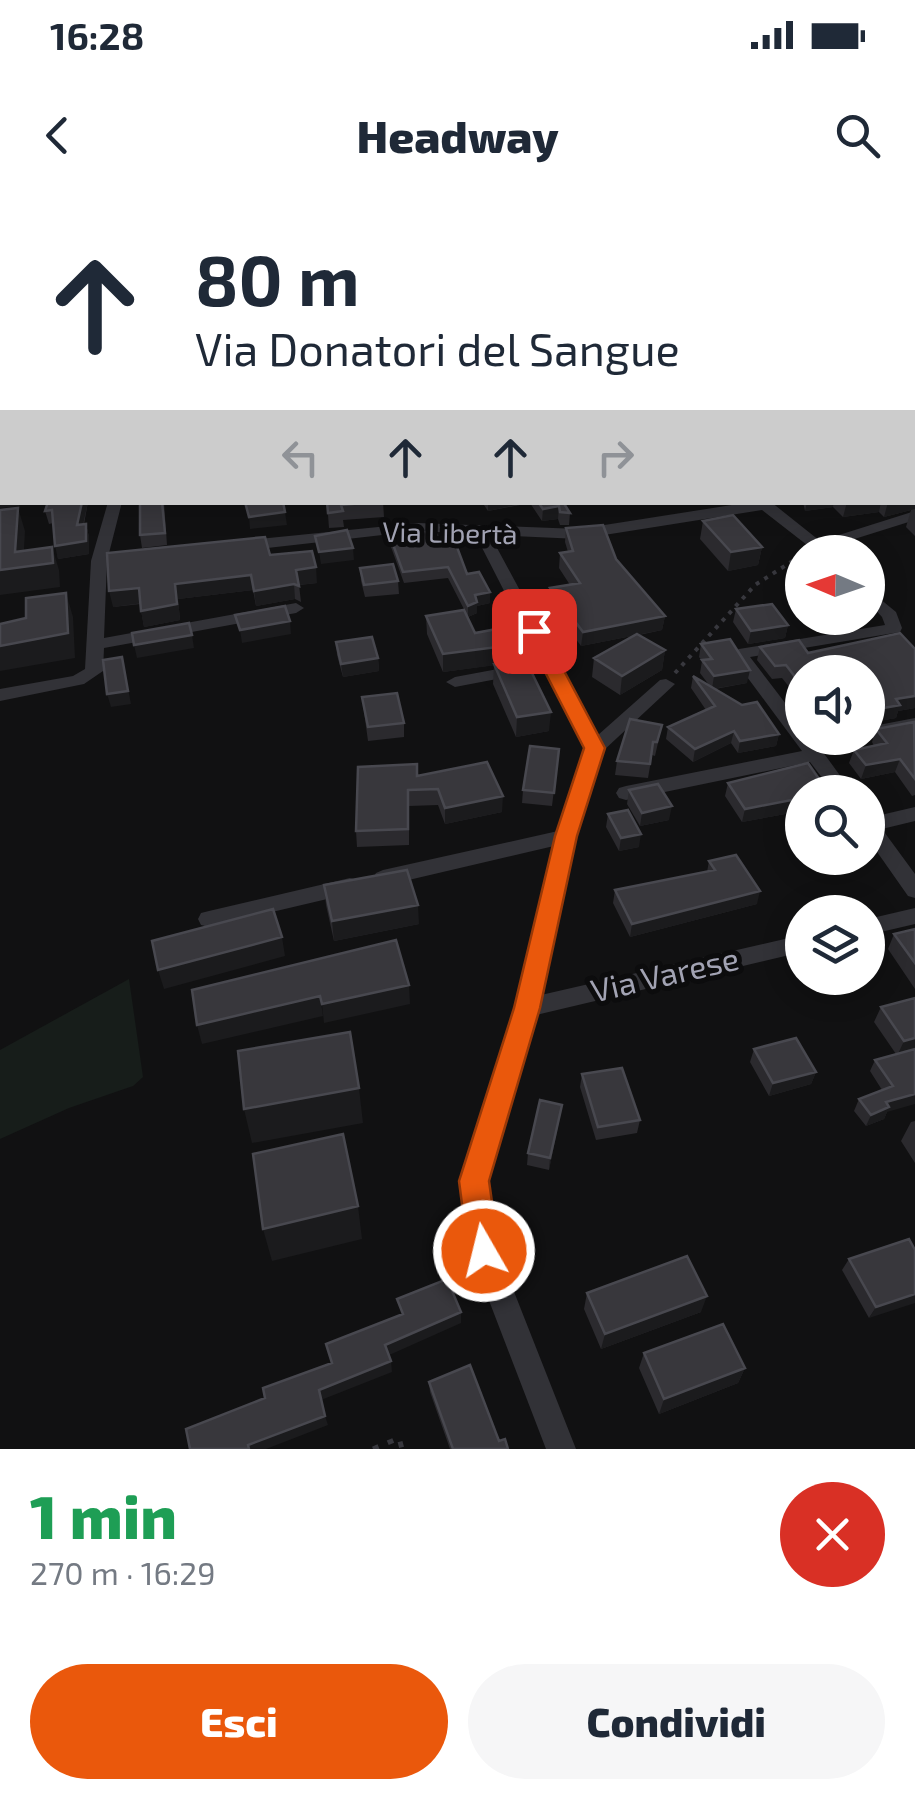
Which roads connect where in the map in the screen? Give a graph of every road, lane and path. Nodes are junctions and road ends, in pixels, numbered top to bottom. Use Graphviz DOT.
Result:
graph roads {
  1 [pos="115,505"];
  2 [pos="756,505"];
  3 [pos="763,505"];
  4 [pos="915,516"];
  5 [pos="482,532"];
  6 [pos="803,535"];
  7 [pos="861,535"];
  8 [pos="230,547"];
  9 [pos="785,566"];
  10 [pos="296,608"];
  11 [pos="885,611"];
  12 [pos="885,632"];
  13 [pos="868,635"];
  14 [pos="97,644"];
  15 [pos="551,664"];
  16 [pos="455,682"];
  17 [pos="666,684"];
  18 [pos="0,694"];
  19 [pos="785,715"];
  20 [pos="915,724"];
  21 [pos="885,730"];
  22 [pos="595,748"];
  23 [pos="789,755"];
  24 [pos="815,755"];
  25 [pos="830,775"];
  26 [pos="626,793"];
  27 [pos="915,814"];
  28 [pos="885,821"];
  29 [pos="566,836"];
  30 [pos="885,849"];
  31 [pos="915,890"];
  32 [pos="915,916"];
  33 [pos="209,918"];
  34 [pos="885,923"];
  35 [pos="785,947"];
  36 [pos="527,1008"];
  37 [pos="373,1449"];
  38 [pos="402,1449"];
  39 [pos="561,1449"];
  1 -- 14 [label="street"];
  2 -- 5 [label="street, Via Libertà"];
  3 -- 6 [label="street"];
  4 -- 7 [label="street"];
  5 -- 8 [label="street, Via Libertà"];
  5 -- 15 [label="street"];
  9 -- 17 [label="path"];
  10 -- 14 [label="street"];
  11 -- 12 [label="street"];
  13 -- 19 [label="street"];
  14 -- 18 [label="street"];
  15 -- 16 [label="street"];
  15 -- 22 [label="street"];
  17 -- 22 [label="street"];
  20 -- 21 [label="street"];
  22 -- 29 [label="street"];
  23 -- 26 [label="street"];
  24 -- 25 [label="street"];
  27 -- 28 [label="street"];
  29 -- 33 [label="street"];
  29 -- 36 [label="street"];
  30 -- 31 [label="street"];
  32 -- 34 [label="street"];
  35 -- 36 [label="street, Via Varese"];
  36 -- 39 [label="street"];
  37 -- 38 [label="path"];
}
